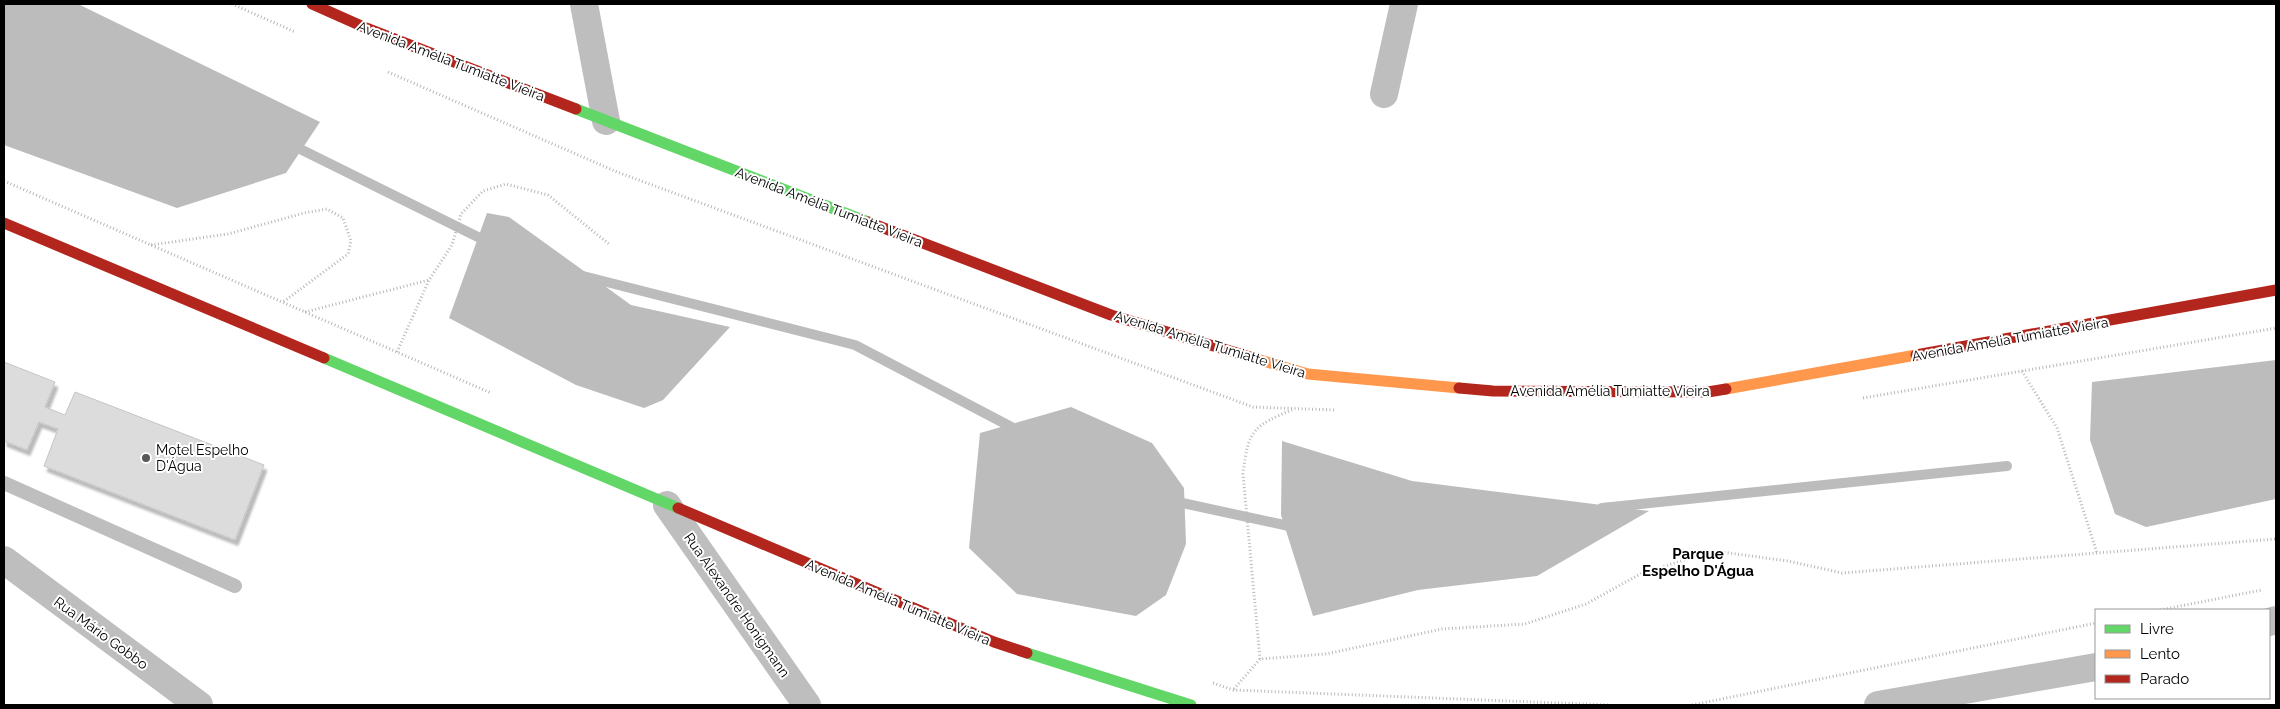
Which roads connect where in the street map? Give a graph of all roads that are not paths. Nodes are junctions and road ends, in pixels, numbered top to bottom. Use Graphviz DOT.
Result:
graph roads {
  1 [pos="312,4"];
  2 [pos="584,4"];
  3 [pos="1404,4"];
  4 [pos="1384,94"];
  5 [pos="606,121"];
  6 [pos="4,223"];
  7 [pos="2276,290"];
  8 [pos="4,484"];
  9 [pos="668,505"];
  10 [pos="4,560"];
  11 [pos="235,586"];
  12 [pos="2095,667"];
  13 [pos="198,705"];
  14 [pos="807,705"];
  15 [pos="1190,705"];
  16 [pos="1878,705"];
  1 -- 5 [label="street, Avenida Amélia Tumiatte Vieira"];
  2 -- 5 [label="street"];
  3 -- 4 [label="street"];
  5 -- 7 [label="street, Avenida Amélia Tumiatte Vieira"];
  6 -- 9 [label="street, Avenida Amélia Tumiatte Vieira"];
  8 -- 11 [label="lane"];
  9 -- 14 [label="street, Rua Alexandre Honigmann"];
  9 -- 15 [label="street, Avenida Amélia Tumiatte Vieira"];
  10 -- 13 [label="street, Rua Mário Gobbo"];
  12 -- 16 [label="street"];
}
